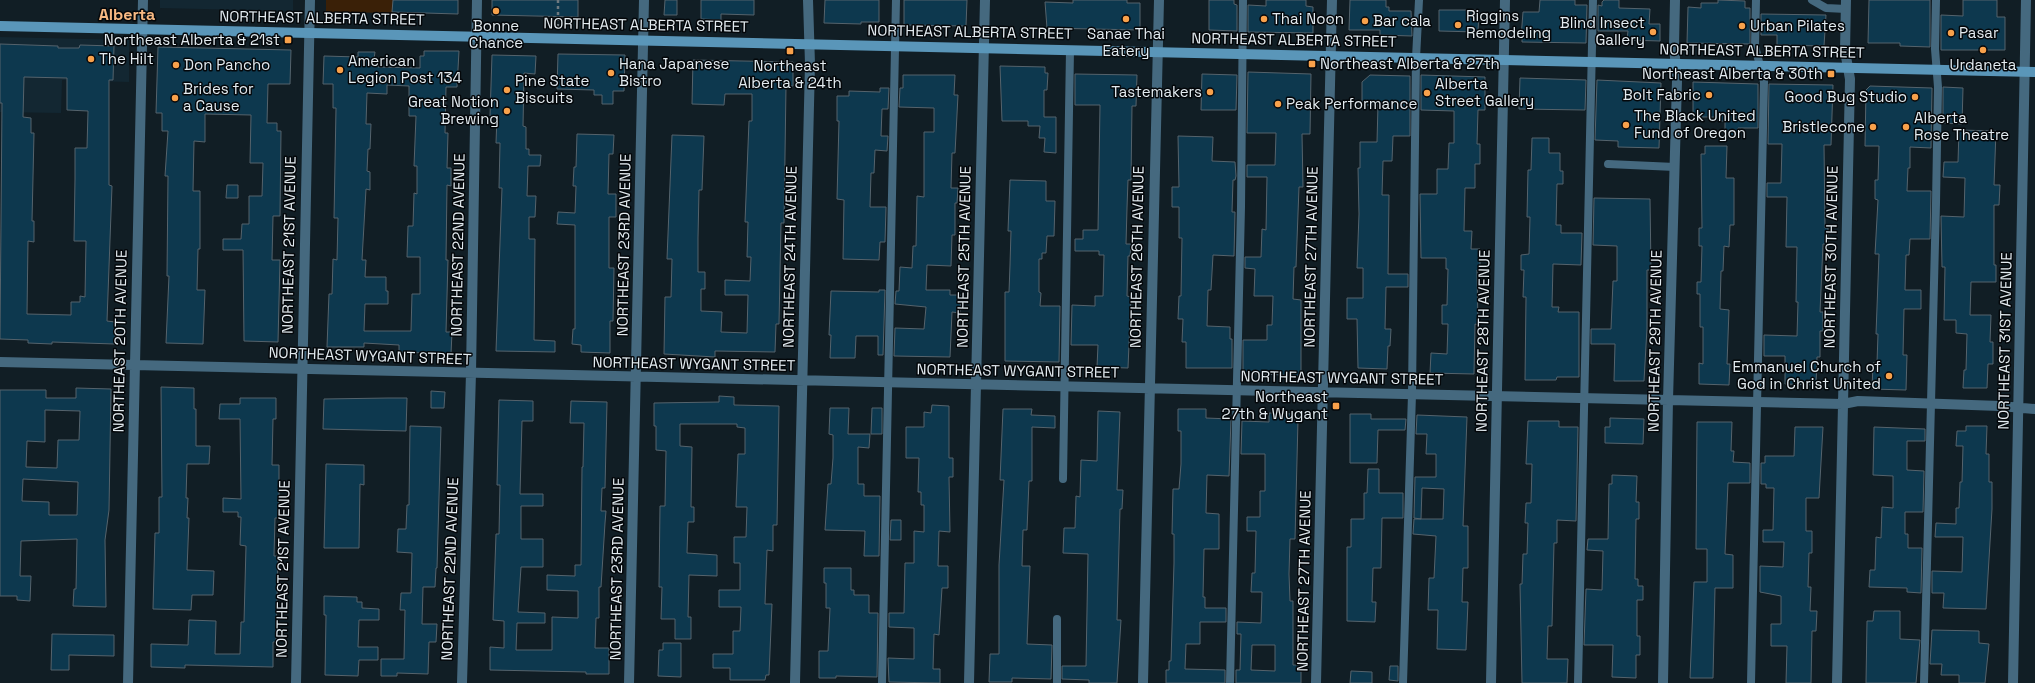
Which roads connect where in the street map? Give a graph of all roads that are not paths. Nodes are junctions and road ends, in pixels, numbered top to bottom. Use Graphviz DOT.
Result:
graph roads {
  1 [pos="143,0"];
  2 [pos="310,0"];
  3 [pos="477,0"];
  4 [pos="644,0"];
  5 [pos="808,0"];
  6 [pos="896,0"];
  7 [pos="985,0"];
  8 [pos="1159,0"];
  9 [pos="1243,0"];
  10 [pos="1332,0"];
  11 [pos="1419,0"];
  12 [pos="1505,0"];
  13 [pos="1593,0"];
  14 [pos="1675,0"];
  15 [pos="1756,0"];
  16 [pos="1812,0"];
  17 [pos="1936,0"];
  18 [pos="2026,0"];
  19 [pos="1846,4"];
  20 [pos="0,26"];
  21 [pos="142,29"];
  22 [pos="309,32"];
  23 [pos="476,36"];
  24 [pos="643,40"];
  25 [pos="808,44"];
  26 [pos="897,46"];
  27 [pos="984,48"];
  28 [pos="1070,50"];
  29 [pos="1158,52"];
  30 [pos="1242,54"];
  31 [pos="1331,56"];
  32 [pos="1416,58"];
  33 [pos="1504,60"];
  34 [pos="1591,62"];
  35 [pos="1676,64"];
  36 [pos="1760,66"];
  37 [pos="1848,68"];
  38 [pos="1936,70"];
  39 [pos="2024,72"];
  40 [pos="2035,72"];
  41 [pos="1608,164"];
  42 [pos="1675,167"];
  43 [pos="0,362"];
  44 [pos="134,365"];
  45 [pos="302,368"];
  46 [pos="471,373"];
  47 [pos="636,377"];
  48 [pos="802,381"];
  49 [pos="890,383"];
  50 [pos="976,385"];
  51 [pos="1065,387"];
  52 [pos="1149,389"];
  53 [pos="1236,390"];
  54 [pos="1323,392"];
  55 [pos="1412,394"];
  56 [pos="1497,396"];
  57 [pos="1583,398"];
  58 [pos="1668,400"];
  59 [pos="1757,402"];
  60 [pos="1930,403"];
  61 [pos="1843,404"];
  62 [pos="2018,409"];
  63 [pos="2035,409"];
  64 [pos="1063,479"];
  65 [pos="1057,619"];
  66 [pos="128,683"];
  67 [pos="296,683"];
  68 [pos="462,683"];
  69 [pos="629,683"];
  70 [pos="795,683"];
  71 [pos="882,683"];
  72 [pos="969,683"];
  73 [pos="1057,683"];
  74 [pos="1143,683"];
  75 [pos="1230,683"];
  76 [pos="1316,683"];
  77 [pos="1403,683"];
  78 [pos="1491,683"];
  79 [pos="1578,683"];
  80 [pos="1663,683"];
  81 [pos="1751,683"];
  82 [pos="1837,683"];
  83 [pos="1924,683"];
  84 [pos="2013,683"];
  1 -- 21 [label="street, NORTHEAST 20TH AVENUE"];
  2 -- 22 [label="street, NORTHEAST 21ST AVENUE"];
  3 -- 23 [label="street, NORTHEAST 22ND AVENUE"];
  4 -- 24 [label="street, NORTHEAST 23RD AVENUE"];
  5 -- 25 [label="street, NORTHEAST 24TH AVENUE"];
  6 -- 26 [label="lane"];
  7 -- 27 [label="street, NORTHEAST 25TH AVENUE"];
  8 -- 29 [label="street, NORTHEAST 26TH AVENUE"];
  9 -- 30 [label="lane"];
  10 -- 31 [label="street, NORTHEAST 27TH AVENUE"];
  11 -- 32 [label="lane"];
  12 -- 33 [label="street, NORTHEAST 28TH AVENUE"];
  13 -- 34 [label="lane"];
  14 -- 35 [label="street, NORTHEAST 29TH AVENUE"];
  15 -- 36 [label="lane"];
  16 -- 19 [label="lane"];
  17 -- 38 [label="lane"];
  18 -- 39 [label="street, NORTHEAST 31ST AVENUE"];
  19 -- 37 [label="street, NORTHEAST 30TH AVENUE"];
  20 -- 21 [label="street, NORTHEAST ALBERTA STREET"];
  21 -- 22 [label="street, NORTHEAST ALBERTA STREET"];
  21 -- 44 [label="street, NORTHEAST 20TH AVENUE"];
  22 -- 23 [label="street, NORTHEAST ALBERTA STREET"];
  22 -- 45 [label="street, NORTHEAST 21ST AVENUE"];
  23 -- 24 [label="street, NORTHEAST ALBERTA STREET"];
  23 -- 46 [label="street, NORTHEAST 22ND AVENUE"];
  24 -- 25 [label="street, NORTHEAST ALBERTA STREET"];
  24 -- 47 [label="street, NORTHEAST 23RD AVENUE"];
  25 -- 26 [label="street, NORTHEAST ALBERTA STREET"];
  25 -- 48 [label="street, NORTHEAST 24TH AVENUE"];
  26 -- 27 [label="street, NORTHEAST ALBERTA STREET"];
  26 -- 49 [label="lane"];
  27 -- 28 [label="street, NORTHEAST ALBERTA STREET"];
  27 -- 50 [label="street, NORTHEAST 25TH AVENUE"];
  28 -- 29 [label="street, NORTHEAST ALBERTA STREET"];
  28 -- 51 [label="lane"];
  29 -- 30 [label="street, NORTHEAST ALBERTA STREET"];
  29 -- 52 [label="street, NORTHEAST 26TH AVENUE"];
  30 -- 31 [label="street, NORTHEAST ALBERTA STREET"];
  30 -- 53 [label="lane"];
  31 -- 32 [label="street, NORTHEAST ALBERTA STREET"];
  31 -- 54 [label="street, NORTHEAST 27TH AVENUE"];
  32 -- 33 [label="street, NORTHEAST ALBERTA STREET"];
  32 -- 55 [label="lane"];
  33 -- 34 [label="street, NORTHEAST ALBERTA STREET"];
  33 -- 56 [label="street, NORTHEAST 28TH AVENUE"];
  34 -- 35 [label="street, NORTHEAST ALBERTA STREET"];
  34 -- 57 [label="lane"];
  35 -- 36 [label="street, NORTHEAST ALBERTA STREET"];
  35 -- 42 [label="street, NORTHEAST 29TH AVENUE"];
  36 -- 37 [label="street, NORTHEAST ALBERTA STREET"];
  36 -- 59 [label="lane"];
  37 -- 38 [label="street, NORTHEAST ALBERTA STREET"];
  37 -- 61 [label="street, NORTHEAST 30TH AVENUE"];
  38 -- 39 [label="street, NORTHEAST ALBERTA STREET"];
  38 -- 60 [label="lane"];
  39 -- 40 [label="street, NORTHEAST ALBERTA STREET"];
  39 -- 62 [label="street, NORTHEAST 31ST AVENUE"];
  41 -- 42 [label="lane"];
  42 -- 58 [label="street, NORTHEAST 29TH AVENUE"];
  43 -- 44 [label="street, NORTHEAST WYGANT STREET"];
  44 -- 45 [label="street, NORTHEAST WYGANT STREET"];
  44 -- 66 [label="street, NORTHEAST 20TH AVENUE"];
  45 -- 46 [label="street, NORTHEAST WYGANT STREET"];
  45 -- 67 [label="street, NORTHEAST 21ST AVENUE"];
  46 -- 47 [label="street, NORTHEAST WYGANT STREET"];
  46 -- 68 [label="street, NORTHEAST 22ND AVENUE"];
  47 -- 48 [label="street, NORTHEAST WYGANT STREET"];
  47 -- 69 [label="street, NORTHEAST 23RD AVENUE"];
  48 -- 49 [label="street, NORTHEAST WYGANT STREET"];
  48 -- 70 [label="street, NORTHEAST 24TH AVENUE"];
  49 -- 50 [label="street, NORTHEAST WYGANT STREET"];
  49 -- 71 [label="lane"];
  50 -- 51 [label="street, NORTHEAST WYGANT STREET"];
  50 -- 72 [label="street, NORTHEAST 25TH AVENUE"];
  51 -- 52 [label="street, NORTHEAST WYGANT STREET"];
  51 -- 64 [label="lane"];
  52 -- 53 [label="street, NORTHEAST WYGANT STREET"];
  52 -- 74 [label="street, NORTHEAST 26TH AVENUE"];
  53 -- 54 [label="street, NORTHEAST WYGANT STREET"];
  53 -- 75 [label="lane"];
  54 -- 55 [label="street, NORTHEAST WYGANT STREET"];
  54 -- 76 [label="street, NORTHEAST 27TH AVENUE"];
  55 -- 56 [label="street, NORTHEAST WYGANT STREET"];
  55 -- 77 [label="lane"];
  56 -- 57 [label="street, NORTHEAST WYGANT STREET"];
  56 -- 78 [label="street, NORTHEAST 28TH AVENUE"];
  57 -- 58 [label="street, NORTHEAST WYGANT STREET"];
  57 -- 79 [label="lane"];
  58 -- 59 [label="street, NORTHEAST WYGANT STREET"];
  58 -- 80 [label="street, NORTHEAST 29TH AVENUE"];
  59 -- 61 [label="street, NORTHEAST WYGANT STREET"];
  59 -- 81 [label="lane"];
  60 -- 61 [label="street, NORTHEAST WYGANT STREET"];
  60 -- 62 [label="street, NORTHEAST WYGANT STREET"];
  60 -- 83 [label="lane"];
  61 -- 82 [label="street, NORTHEAST 30TH AVENUE"];
  62 -- 63 [label="street, NORTHEAST WYGANT STREET"];
  62 -- 84 [label="street, NORTHEAST 31ST AVENUE"];
  65 -- 73 [label="lane"];
}
